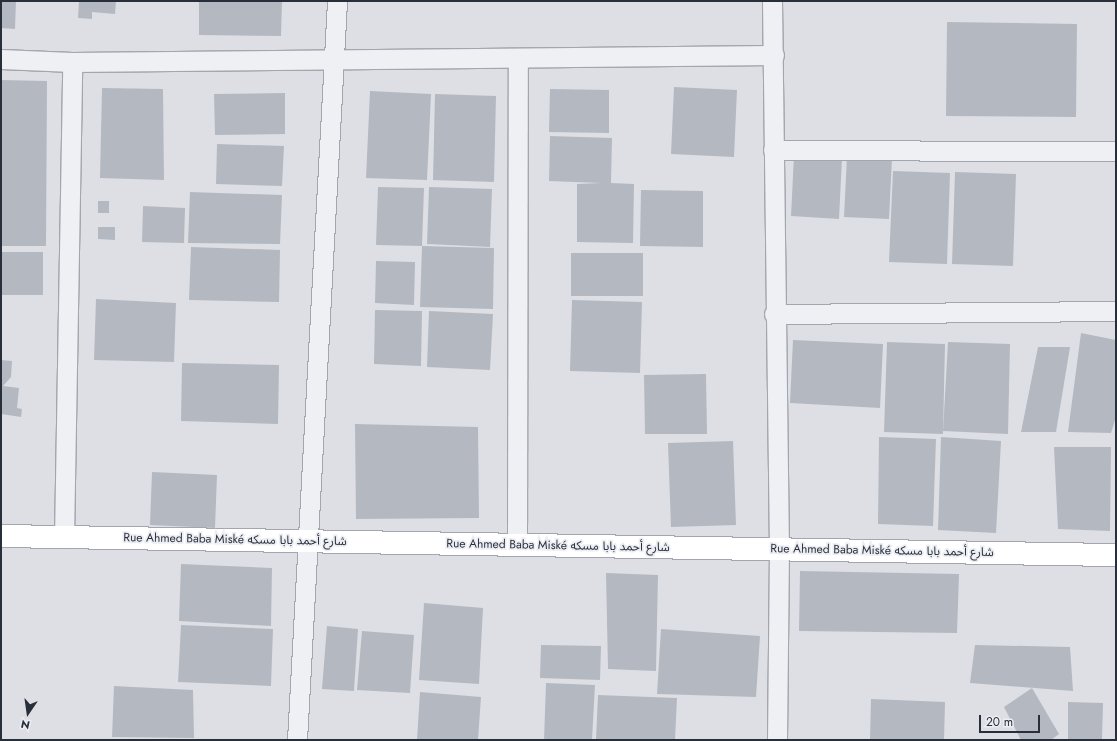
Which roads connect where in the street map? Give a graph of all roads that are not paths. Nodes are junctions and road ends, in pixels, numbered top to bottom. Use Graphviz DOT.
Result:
graph roads {
  1 [pos="337,1"];
  2 [pos="772,1"];
  3 [pos="774,55"];
  4 [pos="518,58"];
  5 [pos="1,59"];
  6 [pos="337,59"];
  7 [pos="72,62"];
  8 [pos="773,150"];
  9 [pos="1116,151"];
  10 [pos="1116,311"];
  11 [pos="774,314"];
  12 [pos="1,536"];
  13 [pos="64,538"];
  14 [pos="307,542"];
  15 [pos="517,545"];
  16 [pos="779,550"];
  17 [pos="1116,555"];
  18 [pos="297,740"];
  19 [pos="776,740"];
  1 -- 6 [label="street"];
  2 -- 3 [label="street"];
  3 -- 4 [label="street"];
  3 -- 8 [label="street"];
  4 -- 6 [label="street"];
  4 -- 15 [label="street"];
  5 -- 7 [label="street"];
  6 -- 7 [label="street"];
  6 -- 14 [label="street"];
  7 -- 13 [label="street"];
  8 -- 9 [label="street"];
  8 -- 11 [label="street"];
  10 -- 11 [label="street"];
  11 -- 16 [label="street"];
  12 -- 13 [label="street, Rue Ahmed Baba Miské شارع أحمد بابا مسكه"];
  13 -- 14 [label="street, Rue Ahmed Baba Miské شارع أحمد بابا مسكه"];
  14 -- 15 [label="street, Rue Ahmed Baba Miské شارع أحمد بابا مسكه"];
  14 -- 18 [label="street"];
  15 -- 16 [label="street, Rue Ahmed Baba Miské شارع أحمد بابا مسكه"];
  16 -- 17 [label="street, Rue Ahmed Baba Miské شارع أحمد بابا مسكه"];
  16 -- 19 [label="street"];
}
